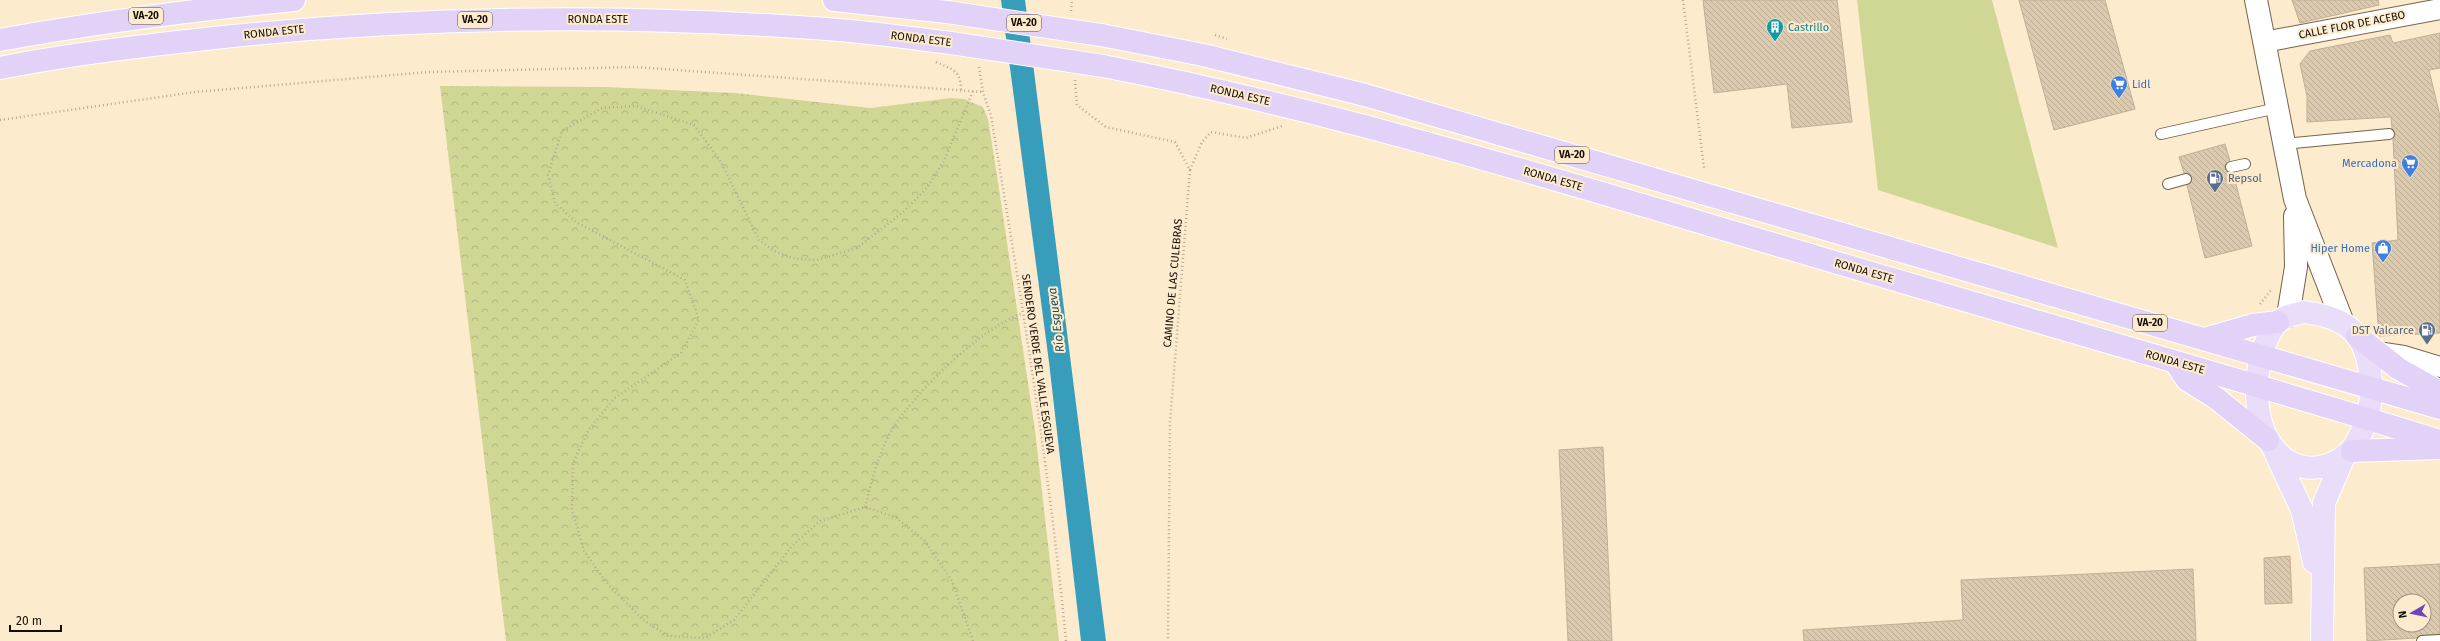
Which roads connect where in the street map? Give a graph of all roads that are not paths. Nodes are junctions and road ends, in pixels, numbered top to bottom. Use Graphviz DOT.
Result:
graph roads {
  1 [pos="294,0"];
  2 [pos="834,0"];
  3 [pos="2256,0"];
  4 [pos="2440,9"];
  5 [pos="0,40"];
  6 [pos="2264,42"];
  7 [pos="0,68"];
  8 [pos="2277,108"];
  9 [pos="2161,134"];
  10 [pos="2389,134"];
  11 [pos="2284,144"];
  12 [pos="2245,164"];
  13 [pos="2231,167"];
  14 [pos="2186,180"];
  15 [pos="2168,184"];
  16 [pos="2295,199"];
  17 [pos="2283,319"];
  18 [pos="2350,330"];
  19 [pos="2204,339"];
  20 [pos="2377,352"];
  21 [pos="2261,356"];
  22 [pos="2175,362"];
  23 [pos="2440,367"];
  24 [pos="2257,387"];
  25 [pos="2373,390"];
  26 [pos="2440,392"];
  27 [pos="2440,408"];
  28 [pos="2366,419"];
  29 [pos="2440,441"];
  30 [pos="2271,445"];
  31 [pos="2440,448"];
  32 [pos="2347,455"];
  33 [pos="2322,598"];
  34 [pos="2440,640"];
  35 [pos="2322,641"];
  36 [pos="2422,641"];
  1 -- 5 [label="highway, VA-20"];
  2 -- 19 [label="highway, VA-20, bridge"];
  3 -- 6 [label="street"];
  4 -- 6 [label="street, CALLE FLOR DE ACEBO"];
  6 -- 8 [label="street"];
  7 -- 22 [label="highway, RONDA ESTE / VA-20, bridge"];
  8 -- 9 [label="lane"];
  8 -- 11 [label="street"];
  10 -- 11 [label="lane"];
  11 -- 16 [label="street"];
  12 -- 13 [label="lane"];
  14 -- 15 [label="lane"];
  16 -- 17 [label="street"];
  16 -- 18 [label="street"];
  17 -- 18 [label="main road"];
  17 -- 19 [label="highway"];
  17 -- 21 [label="main road"];
  18 -- 20 [label="highway"];
  18 -- 25 [label="main road"];
  19 -- 21 [label="highway, VA-20"];
  20 -- 23 [label="street"];
  20 -- 26 [label="highway"];
  21 -- 24 [label="main road"];
  21 -- 25 [label="highway, VA-20"];
  22 -- 24 [label="highway, RONDA ESTE / VA-20"];
  22 -- 30 [label="highway"];
  24 -- 28 [label="highway, RONDA ESTE / VA-20"];
  24 -- 30 [label="main road"];
  25 -- 27 [label="highway, VA-20"];
  25 -- 28 [label="main road"];
  28 -- 29 [label="highway, RONDA ESTE / VA-20"];
  28 -- 32 [label="main road"];
  30 -- 32 [label="main road"];
  30 -- 33 [label="main road"];
  31 -- 32 [label="highway"];
  32 -- 33 [label="main road"];
  33 -- 35 [label="main road"];
  34 -- 36 [label="lane"];
}
